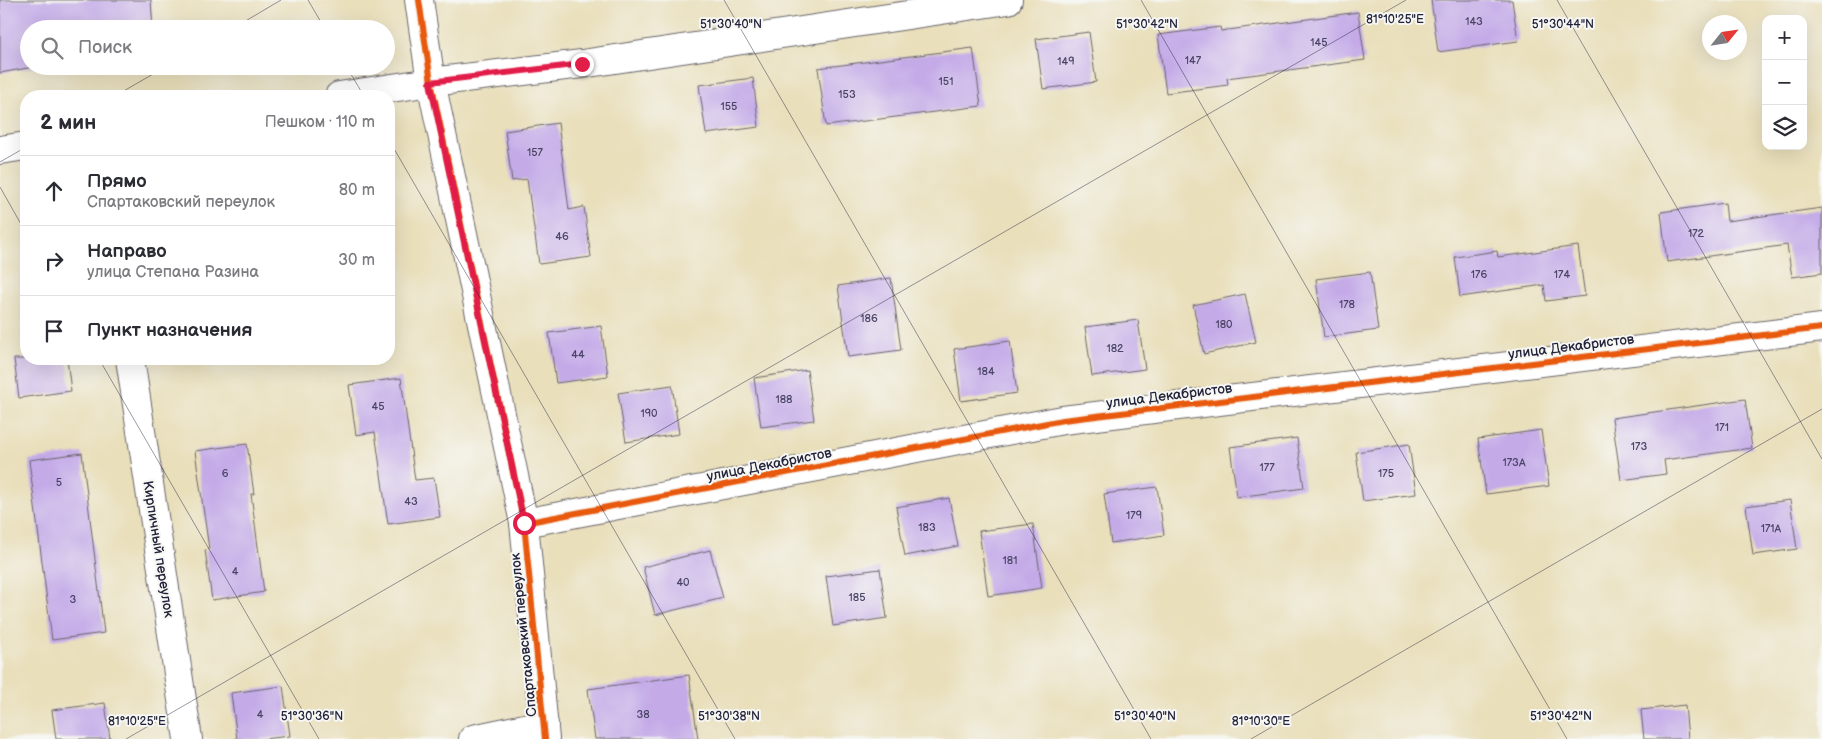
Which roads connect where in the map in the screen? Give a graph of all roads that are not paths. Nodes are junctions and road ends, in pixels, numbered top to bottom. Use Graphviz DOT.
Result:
graph roads {
  1 [pos="419,0"];
  2 [pos="1008,0"];
  3 [pos="430,82"];
  4 [pos="378,90"];
  5 [pos="20,147"];
  6 [pos="0,150"];
  7 [pos="1822,328"];
  8 [pos="131,365"];
  9 [pos="524,523"];
  10 [pos="545,732"];
  11 [pos="188,739"];
  12 [pos="473,739"];
  1 -- 3 [label="street, Спартаковский переулок"];
  2 -- 3 [label="street"];
  3 -- 4 [label="street"];
  3 -- 9 [label="street, Спартаковский переулок"];
  5 -- 6 [label="street"];
  7 -- 9 [label="street, улица Декабристов"];
  8 -- 11 [label="street, Кирпичный переулок"];
  9 -- 10 [label="street, Спартаковский переулок"];
  10 -- 12 [label="street"];
}
